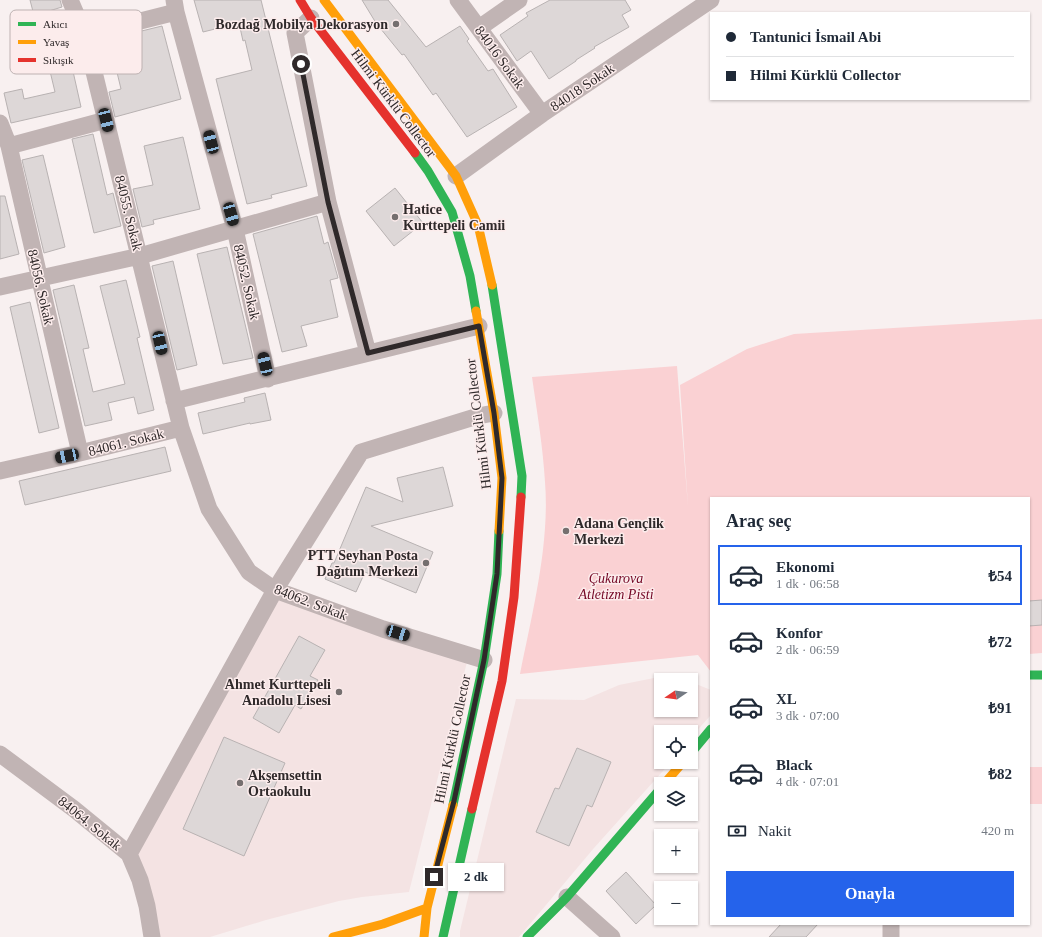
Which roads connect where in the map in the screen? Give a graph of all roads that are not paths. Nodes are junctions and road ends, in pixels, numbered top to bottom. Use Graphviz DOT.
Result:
graph roads {
  1 [pos="70,0"];
  2 [pos="300,0"];
  3 [pos="324,0"];
  4 [pos="458,0"];
  5 [pos="520,0"];
  6 [pos="711,0"];
  7 [pos="175,6"];
  8 [pos="74,10"];
  9 [pos="142,17"];
  10 [pos="311,18"];
  11 [pos="478,28"];
  12 [pos="94,74"];
  13 [pos="542,114"];
  14 [pos="106,120"];
  15 [pos="0,122"];
  16 [pos="10,146"];
  17 [pos="456,176"];
  18 [pos="328,202"];
  19 [pos="235,228"];
  20 [pos="140,256"];
  21 [pos="39,278"];
  22 [pos="0,287"];
  23 [pos="479,326"];
  24 [pos="368,353"];
  25 [pos="268,379"];
  26 [pos="174,401"];
  27 [pos="494,413"];
  28 [pos="181,428"];
  29 [pos="80,453"];
  30 [pos="0,471"];
  31 [pos="275,590"];
  32 [pos="484,660"];
  33 [pos="1030,675"];
  34 [pos="1042,675"];
  35 [pos="710,730"];
  36 [pos="698,745"];
  37 [pos="0,754"];
  38 [pos="677,769"];
  39 [pos="670,777"];
  40 [pos="654,796"];
  41 [pos="128,854"];
  42 [pos="567,897"];
  43 [pos="427,908"];
  44 [pos="891,925"];
  45 [pos="152,937"];
  46 [pos="333,937"];
  47 [pos="424,937"];
  48 [pos="443,937"];
  49 [pos="527,937"];
  50 [pos="612,937"];
  51 [pos="891,937"];
  1 -- 8 [label="street, 84055. Sokak"];
  2 -- 10 [label="main road, Hilmi Kürklü Collector"];
  3 -- 17 [label="main road, Hilmi Kürklü Collector"];
  4 -- 11 [label="street, 84016 Sokak"];
  5 -- 11 [label="street"];
  6 -- 13 [label="street, 84018 Sokak"];
  7 -- 9 [label="street"];
  7 -- 19 [label="street, 84052. Sokak"];
  10 -- 18 [label="street"];
  10 -- 23 [label="main road, Hilmi Kürklü Collector"];
  11 -- 13 [label="street, 84016 Sokak"];
  12 -- 14 [label="street, 84055. Sokak"];
  13 -- 17 [label="street, 84018 Sokak"];
  14 -- 16 [label="street"];
  14 -- 20 [label="street, 84055. Sokak"];
  15 -- 16 [label="street, 84056. Sokak"];
  16 -- 21 [label="street, 84056. Sokak"];
  17 -- 48 [label="main road, Hilmi Kürklü Collector"];
  18 -- 19 [label="street"];
  18 -- 24 [label="street"];
  19 -- 20 [label="street"];
  19 -- 25 [label="street, 84052. Sokak"];
  20 -- 21 [label="street"];
  20 -- 26 [label="street, 84055. Sokak"];
  21 -- 22 [label="street"];
  21 -- 29 [label="street, 84056. Sokak"];
  23 -- 24 [label="street"];
  23 -- 27 [label="main road, Hilmi Kürklü Collector"];
  24 -- 25 [label="street"];
  25 -- 26 [label="street"];
  26 -- 28 [label="street, 84055. Sokak"];
  27 -- 31 [label="street"];
  27 -- 32 [label="main road, Hilmi Kürklü Collector"];
  28 -- 29 [label="street, 84061. Sokak"];
  28 -- 31 [label="street, 84062. Sokak"];
  29 -- 30 [label="street, 84061. Sokak"];
  31 -- 32 [label="street, 84062. Sokak"];
  31 -- 41 [label="street"];
  32 -- 43 [label="main road, Hilmi Kürklü Collector"];
  33 -- 34 [label="main road"];
  35 -- 36 [label="main road"];
  37 -- 41 [label="street, 84064. Sokak"];
  38 -- 39 [label="main road"];
  40 -- 42 [label="main road"];
  41 -- 45 [label="street, 84064. Sokak"];
  42 -- 49 [label="main road"];
  42 -- 50 [label="street"];
  43 -- 46 [label="main road"];
  43 -- 47 [label="main road, Hilmi Kürklü Collector"];
  44 -- 51 [label="street"];
}
